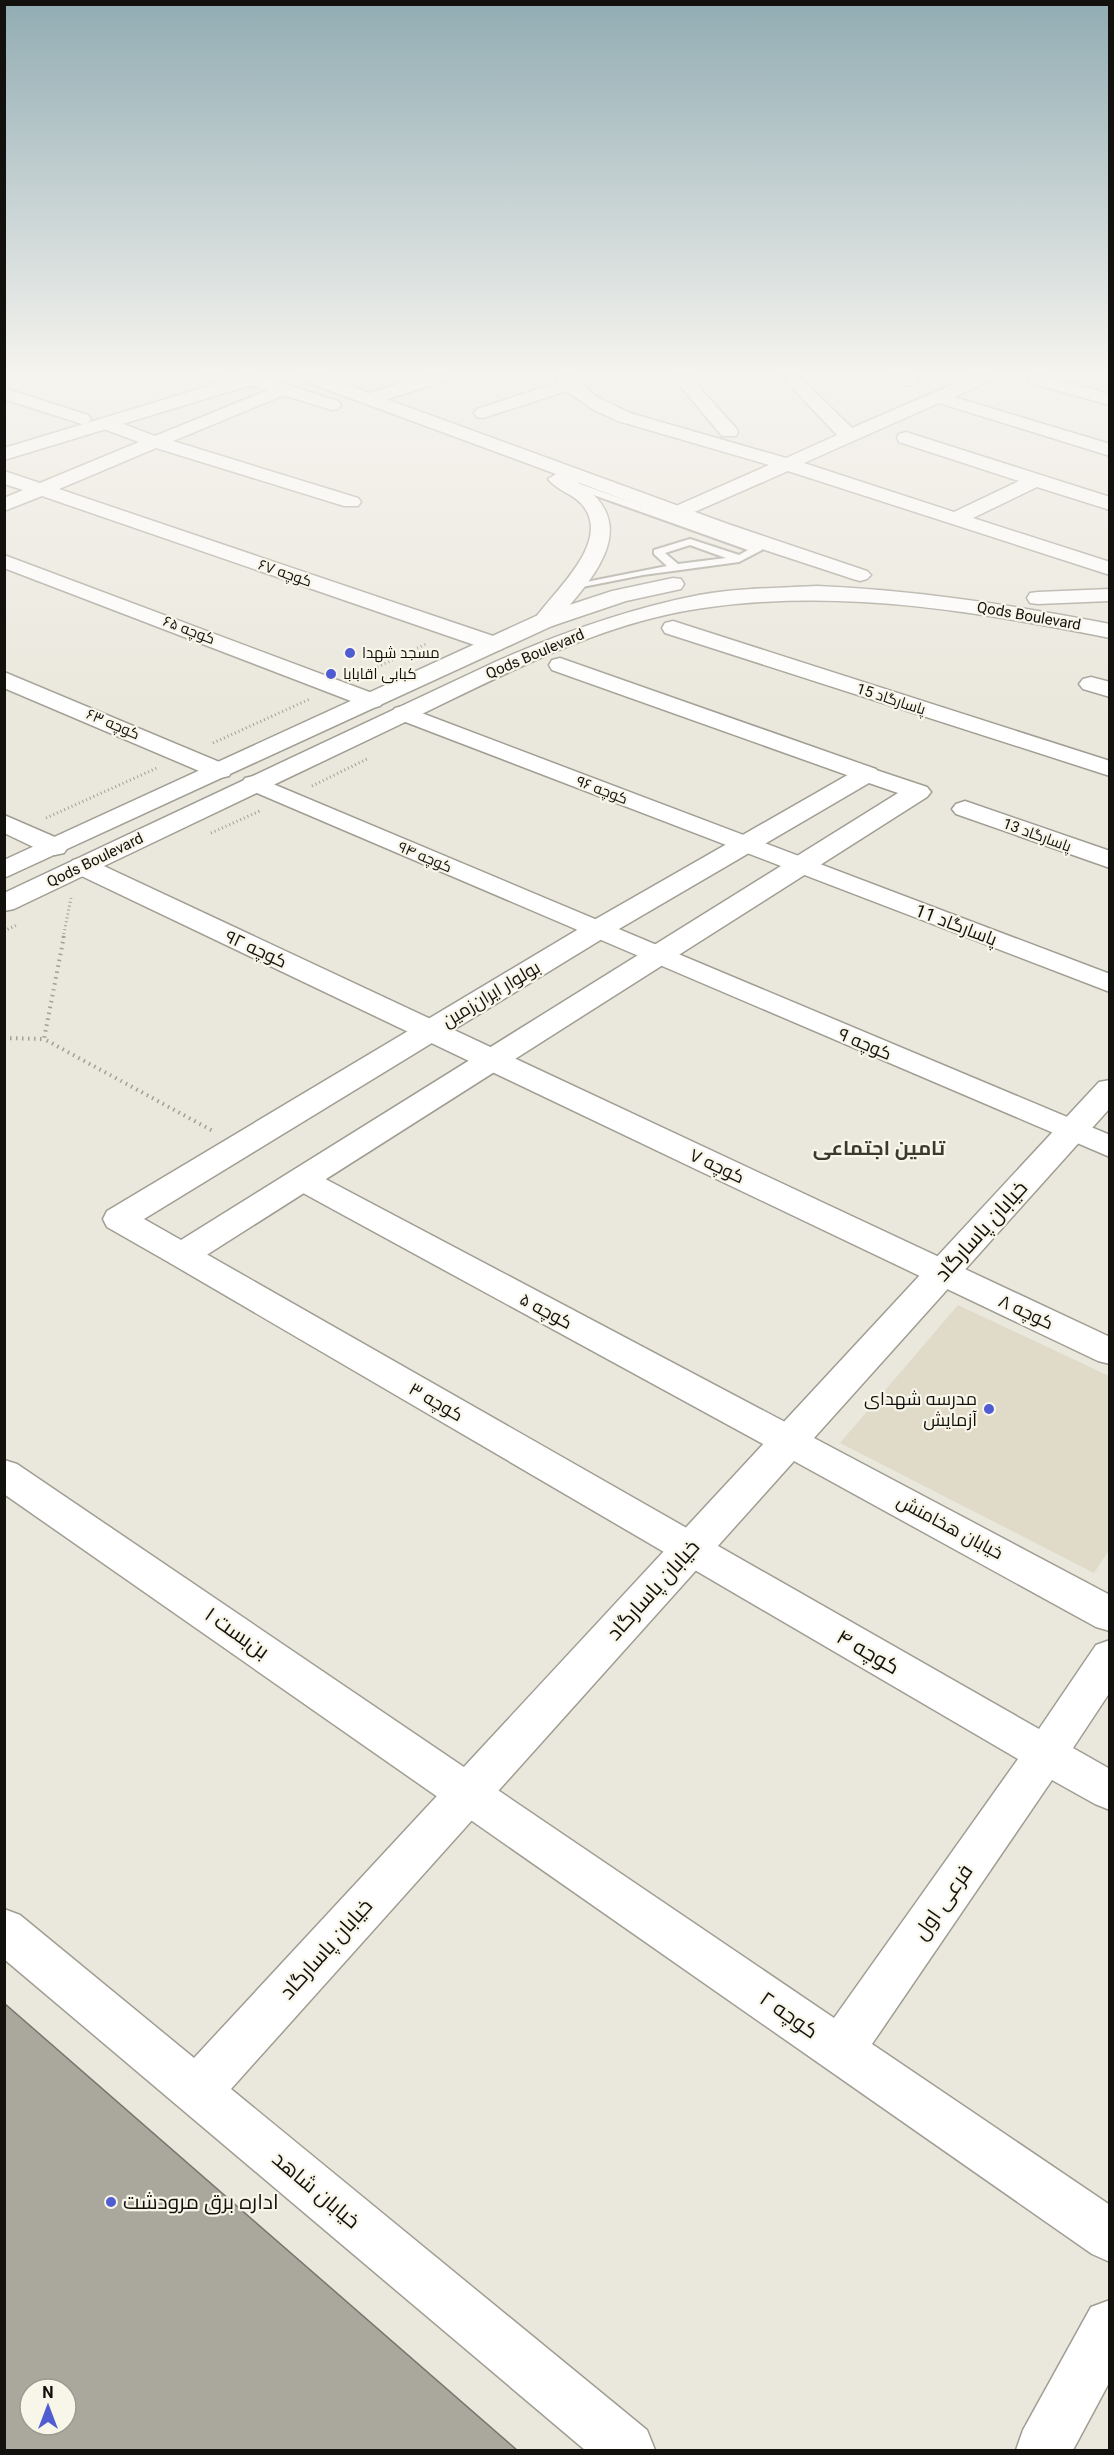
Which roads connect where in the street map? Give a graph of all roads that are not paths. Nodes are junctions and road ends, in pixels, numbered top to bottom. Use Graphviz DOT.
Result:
graph roads {
  1 [pos="40,491"];
  2 [pos="43,491"];
  3 [pos="314,491"];
  4 [pos="575,491"];
  5 [pos="592,491"];
  6 [pos="617,491"];
  7 [pos="727,491"];
  8 [pos="871,491"];
  9 [pos="1013,491"];
  10 [pos="1068,491"];
  11 [pos="351,502"];
  12 [pos="1110,504"];
  13 [pos="4,505"];
  14 [pos="676,513"];
  15 [pos="957,518"];
  16 [pos="739,559"];
  17 [pos="4,561"];
  18 [pos="675,567"];
  19 [pos="1110,569"];
  20 [pos="860,575"];
  21 [pos="571,588"];
  22 [pos="1110,595"];
  23 [pos="1038,598"];
  24 [pos="1110,612"];
  25 [pos="544,621"];
  26 [pos="673,628"];
  27 [pos="1110,631"];
  28 [pos="494,644"];
  29 [pos="560,665"];
  30 [pos="4,679"];
  31 [pos="372,700"];
  32 [pos="403,713"];
  33 [pos="1110,769"];
  34 [pos="220,771"];
  35 [pos="867,774"];
  36 [pos="254,783"];
  37 [pos="965,809"];
  38 [pos="12,826"];
  39 [pos="744,844"];
  40 [pos="56,847"];
  41 [pos="1110,860"];
  42 [pos="82,866"];
  43 [pos="802,866"];
  44 [pos="4,870"];
  45 [pos="4,903"];
  46 [pos="597,930"];
  47 [pos="658,956"];
  48 [pos="1110,984"];
  49 [pos="431,1031"];
  50 [pos="493,1060"];
  51 [pos="1110,1089"];
  52 [pos="1071,1131"];
  53 [pos="1110,1147"];
  54 [pos="303,1180"];
  55 [pos="119,1219"];
  56 [pos="182,1255"];
  57 [pos="942,1273"];
  58 [pos="1110,1352"];
  59 [pos="789,1441"];
  60 [pos="4,1474"];
  61 [pos="691,1549"];
  62 [pos="1110,1615"];
  63 [pos="1110,1657"];
  64 [pos="1046,1754"];
  65 [pos="1110,1791"];
  66 [pos="469,1793"];
  67 [pos="4,1929"];
  68 [pos="840,2050"];
  69 [pos="197,2091"];
  70 [pos="1110,2236"];
  71 [pos="1110,2326"];
  72 [pos="627,2451"];
  73 [pos="1043,2451"];
  1 -- 13 [label="street"];
  2 -- 28 [label="street, کوچه ۶۷"];
  3 -- 11 [label="street"];
  4 -- 21 [label="street"];
  5 -- 16 [label="lane"];
  6 -- 14 [label="street"];
  7 -- 14 [label="street"];
  8 -- 15 [label="street"];
  9 -- 15 [label="street"];
  10 -- 12 [label="street"];
  14 -- 20 [label="street"];
  15 -- 19 [label="street"];
  16 -- 18 [label="lane"];
  16 -- 18 [label="lane"];
  17 -- 31 [label="street, کوچه ۶۵"];
  18 -- 21 [label="lane"];
  20 -- 23 [label="street, Qods Boulevard"];
  20 -- 25 [label="street, Qods Boulevard"];
  21 -- 25 [label="street"];
  22 -- 23 [label="street"];
  23 -- 24 [label="street, Qods Boulevard"];
  25 -- 28 [label="street, Qods Boulevard"];
  26 -- 33 [label="street, پاسارگاد 15"];
  27 -- 32 [label="street, Qods Boulevard"];
  28 -- 31 [label="street, Qods Boulevard"];
  29 -- 35 [label="street"];
  30 -- 34 [label="street, کوچه ۶۳"];
  31 -- 34 [label="street, Qods Boulevard"];
  32 -- 36 [label="street, Qods Boulevard"];
  32 -- 39 [label="street, کوچه ۹۶"];
  34 -- 40 [label="street, Qods Boulevard"];
  35 -- 39 [label="street, بولوار ایران‌زمین"];
  35 -- 43 [label="street"];
  36 -- 42 [label="street, Qods Boulevard"];
  36 -- 46 [label="street, کوچه ۹۴"];
  37 -- 41 [label="street, پاسارگاد 13"];
  38 -- 40 [label="street"];
  39 -- 43 [label="street, کوچه ۹۶"];
  39 -- 46 [label="street, بولوار ایران‌زمین"];
  40 -- 44 [label="street, Qods Boulevard"];
  42 -- 45 [label="street, Qods Boulevard"];
  42 -- 49 [label="street, کوچه ۹۲"];
  43 -- 47 [label="street"];
  43 -- 48 [label="street, پاسارگاد 11"];
  46 -- 47 [label="street, کوچه ۹۴"];
  46 -- 49 [label="street, بولوار ایران‌زمین"];
  47 -- 50 [label="street"];
  47 -- 52 [label="street, کوچه ۹"];
  49 -- 50 [label="street, کوچه ۹۲"];
  49 -- 55 [label="street, بولوار ایران‌زمین"];
  50 -- 54 [label="street"];
  50 -- 57 [label="street, کوچه ۷"];
  51 -- 52 [label="street, خیابان پاسارگاد"];
  52 -- 53 [label="street, کوچه ۹"];
  52 -- 57 [label="street, خیابان پاسارگاد"];
  54 -- 56 [label="street"];
  54 -- 59 [label="street, کوچه ۵"];
  55 -- 56 [label="street, کوچه ۳"];
  56 -- 61 [label="street, کوچه ۳"];
  57 -- 58 [label="street, کوچه ۸"];
  57 -- 59 [label="street, خیابان پاسارگاد"];
  59 -- 61 [label="street, خیابان پاسارگاد"];
  59 -- 62 [label="street, خیابان هخامنش"];
  60 -- 66 [label="street, بن‌بست ۱"];
  61 -- 64 [label="street, کوچه ۴"];
  61 -- 66 [label="street, خیابان پاسارگاد"];
  63 -- 64 [label="street, فرعی اول"];
  64 -- 65 [label="street"];
  64 -- 68 [label="street, فرعی اول"];
  66 -- 68 [label="street, کوچه ۲"];
  66 -- 69 [label="street, خیابان پاسارگاد"];
  67 -- 69 [label="street, خیابان شاهد"];
  68 -- 70 [label="street, کوچه ۲"];
  69 -- 72 [label="street, خیابان شاهد"];
  71 -- 73 [label="street"];
}
